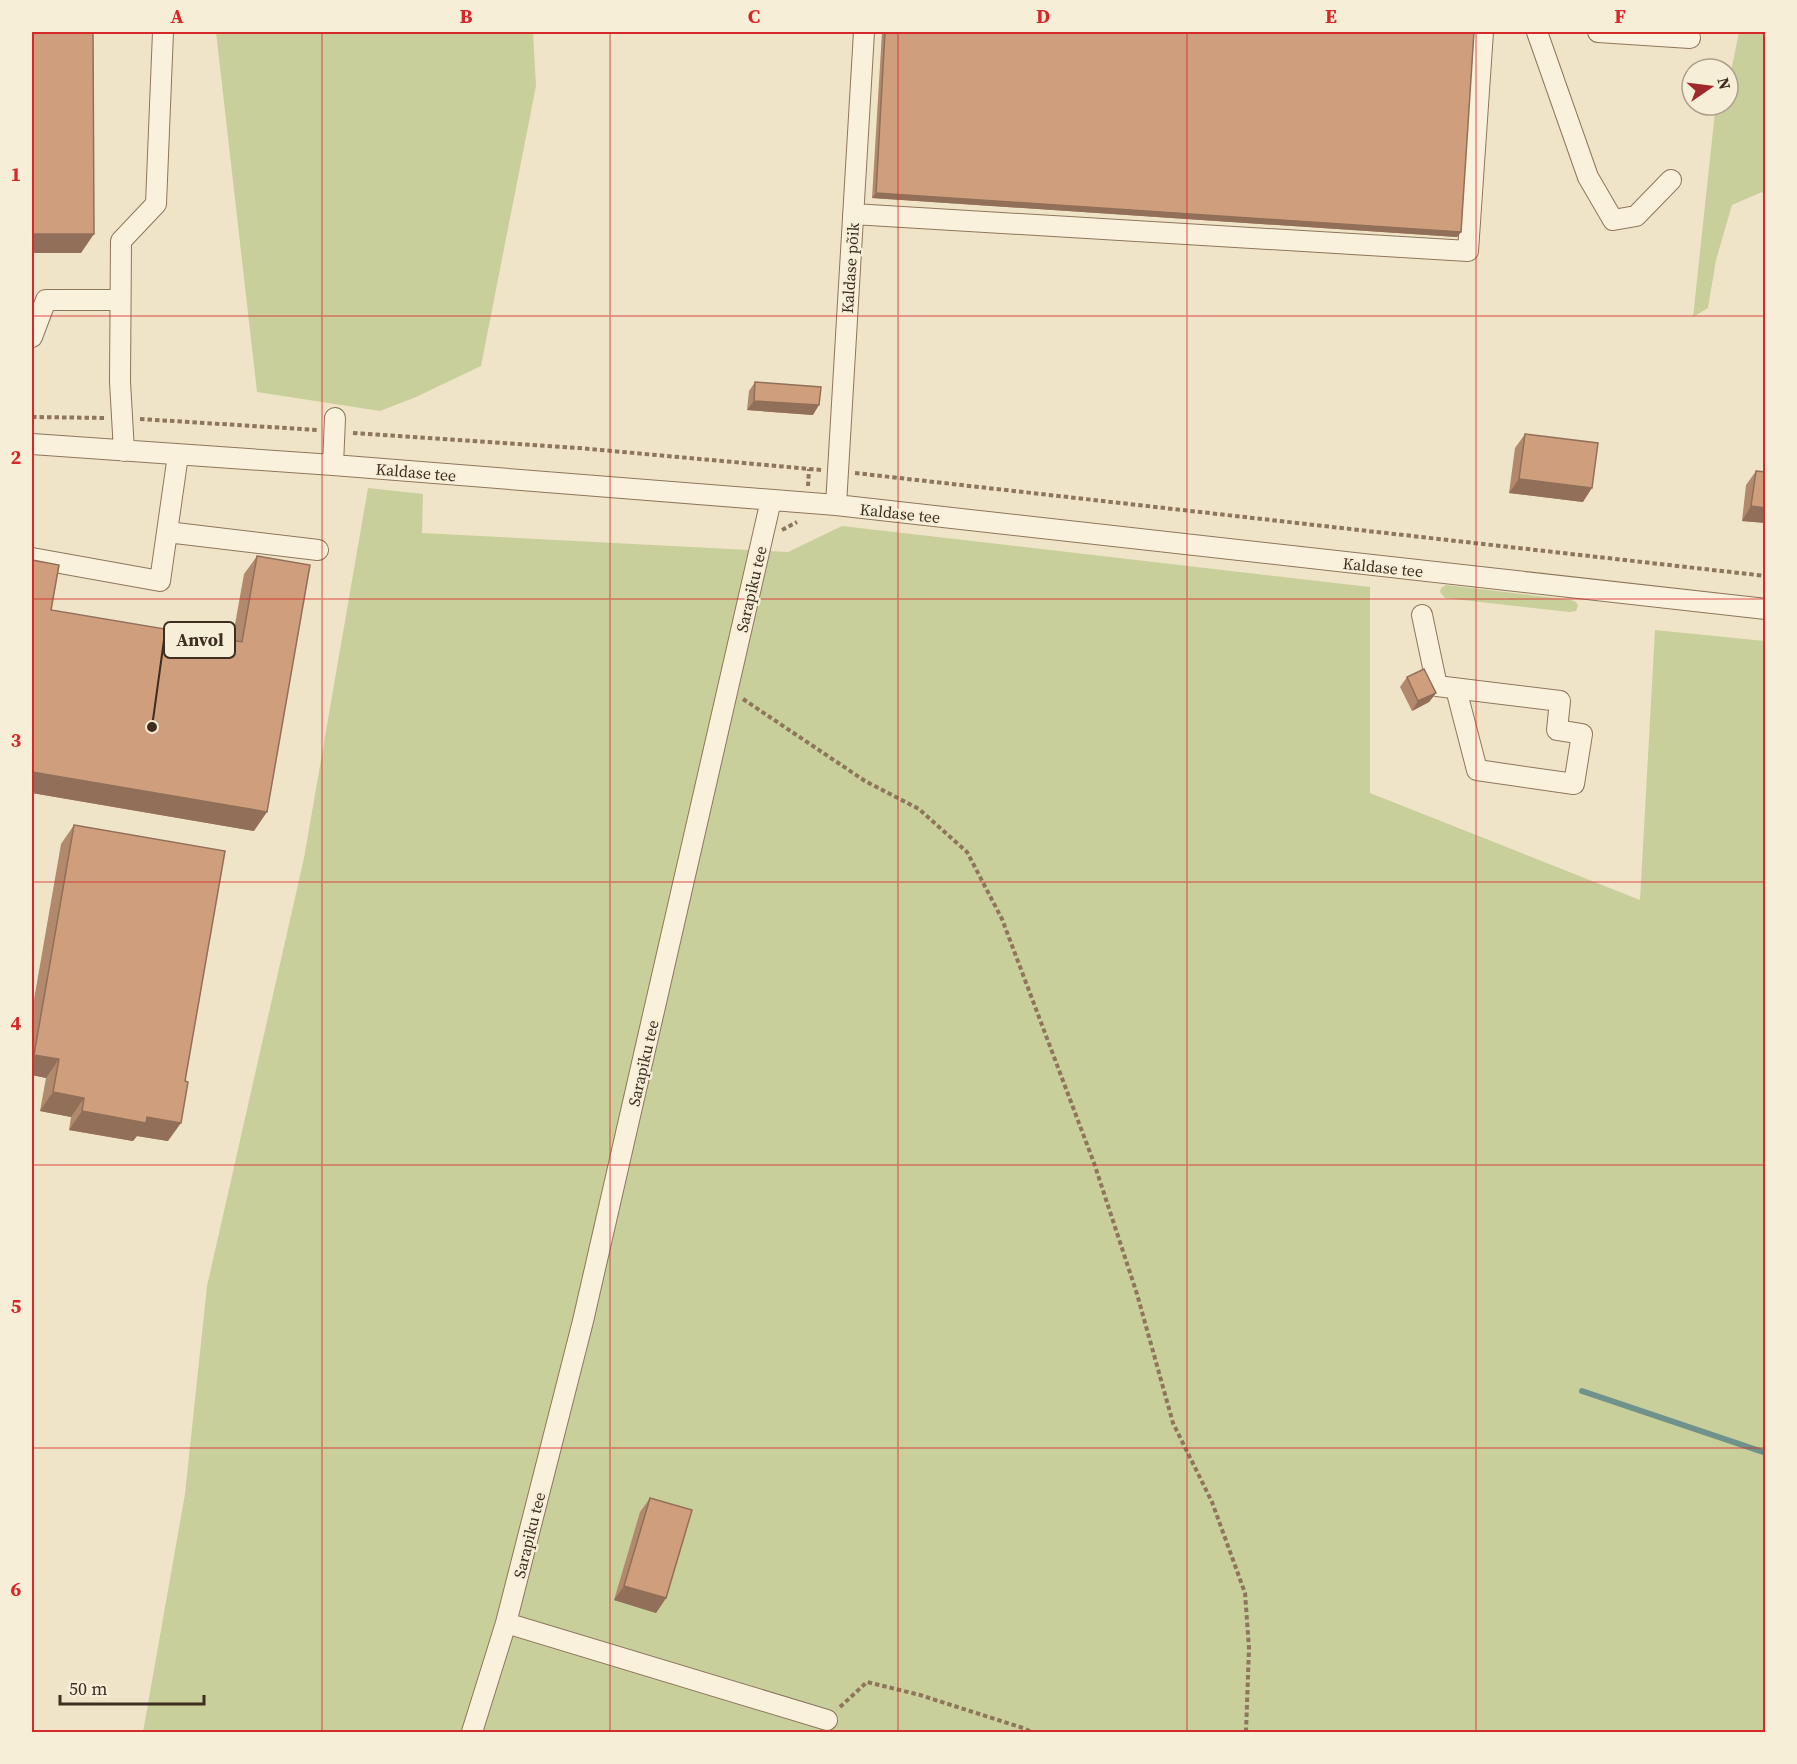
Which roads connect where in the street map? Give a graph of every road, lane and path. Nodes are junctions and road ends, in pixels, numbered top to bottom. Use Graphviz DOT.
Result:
graph roads {
  1 [pos="163,32"];
  2 [pos="864,32"];
  3 [pos="1483,32"];
  4 [pos="1537,32"];
  5 [pos="1598,32"];
  6 [pos="1690,38"];
  7 [pos="1671,180"];
  8 [pos="853,214"];
  9 [pos="120,300"];
  10 [pos="32,337"];
  11 [pos="32,417"];
  12 [pos="122,417"];
  13 [pos="335,425"];
  14 [pos="32,444"];
  15 [pos="124,451"];
  16 [pos="178,455"];
  17 [pos="333,465"];
  18 [pos="837,472"];
  19 [pos="771,500"];
  20 [pos="836,505"];
  21 [pos="167,532"];
  22 [pos="318,550"];
  23 [pos="32,558"];
  24 [pos="1766,576"];
  25 [pos="1766,609"];
  26 [pos="1422,615"];
  27 [pos="728,688"];
  28 [pos="1456,689"];
  29 [pos="506,1623"];
  30 [pos="827,1720"];
  31 [pos="472,1732"];
  32 [pos="1032,1732"];
  33 [pos="1246,1732"];
  1 -- 9 [label="street"];
  2 -- 8 [label="street, Kaldase põik"];
  3 -- 8 [label="street"];
  4 -- 7 [label="street"];
  5 -- 6 [label="street"];
  8 -- 18 [label="street, Kaldase põik"];
  9 -- 10 [label="street"];
  9 -- 12 [label="street"];
  11 -- 12 [label="path"];
  12 -- 13 [label="path"];
  12 -- 15 [label="street"];
  13 -- 17 [label="street"];
  13 -- 18 [label="path"];
  14 -- 15 [label="street, Kaldase tee"];
  15 -- 16 [label="street, Kaldase tee"];
  16 -- 17 [label="street, Kaldase tee"];
  16 -- 21 [label="street"];
  17 -- 19 [label="street, Kaldase tee"];
  18 -- 20 [label="street, Kaldase põik"];
  18 -- 24 [label="path"];
  19 -- 20 [label="street, Kaldase tee"];
  19 -- 27 [label="street, Sarapiku tee"];
  20 -- 25 [label="street, Kaldase tee"];
  21 -- 22 [label="street"];
  21 -- 23 [label="street"];
  26 -- 28 [label="street"];
  27 -- 29 [label="street, Sarapiku tee"];
  27 -- 33 [label="path"];
  28 -- 28 [label="street"];
  29 -- 30 [label="street"];
  29 -- 31 [label="street, Sarapiku tee"];
  30 -- 32 [label="path"];
}
